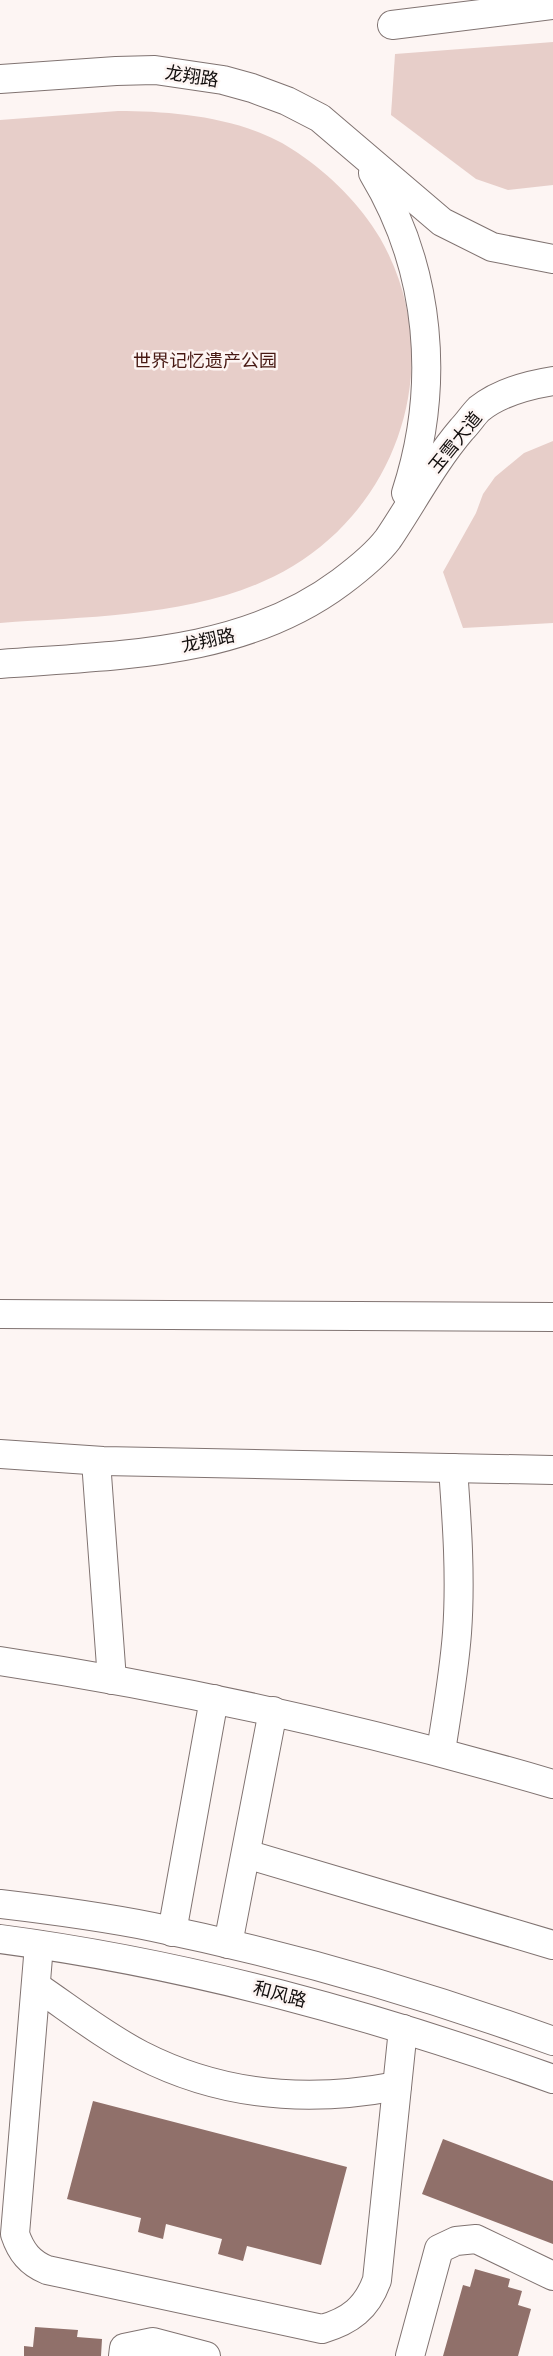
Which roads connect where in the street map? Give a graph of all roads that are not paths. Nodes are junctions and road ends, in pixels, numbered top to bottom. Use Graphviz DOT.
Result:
graph roads {
  1 [pos="553,5"];
  2 [pos="392,25"];
  3 [pos="0,79"];
  4 [pos="363,156"];
  5 [pos="553,259"];
  6 [pos="553,381"];
  7 [pos="387,540"];
  8 [pos="0,664"];
  9 [pos="0,1314"];
  10 [pos="553,1317"];
  11 [pos="0,1454"];
  12 [pos="96,1461"];
  13 [pos="453,1468"];
  14 [pos="553,1470"];
  15 [pos="0,1661"];
  16 [pos="112,1680"];
  17 [pos="214,1699"];
  18 [pos="273,1711"];
  19 [pos="441,1751"];
  20 [pos="553,1784"];
  21 [pos="246,1854"];
  22 [pos="0,1904"];
  23 [pos="172,1932"];
  24 [pos="0,1940"];
  25 [pos="228,1944"];
  26 [pos="39,1945"];
  27 [pos="553,1945"];
  28 [pos="36,1986"];
  29 [pos="403,2028"];
  30 [pos="553,2041"];
  31 [pos="553,2079"];
  32 [pos="397,2086"];
  33 [pos="553,2276"];
  34 [pos="123,2356"];
  35 [pos="206,2356"];
  36 [pos="410,2356"];
  1 -- 2 [label="street"];
  3 -- 4 [label="street, 龙翔路"];
  4 -- 5 [label="street"];
  4 -- 7 [label="street"];
  6 -- 7 [label="street, 玉雪大道"];
  7 -- 8 [label="street, 龙翔路"];
  9 -- 10 [label="street"];
  11 -- 12 [label="street"];
  12 -- 13 [label="street"];
  12 -- 16 [label="street"];
  13 -- 14 [label="street"];
  13 -- 19 [label="street"];
  15 -- 16 [label="street"];
  16 -- 17 [label="street"];
  17 -- 18 [label="street"];
  17 -- 23 [label="street"];
  18 -- 19 [label="street"];
  18 -- 21 [label="street"];
  19 -- 20 [label="street"];
  21 -- 25 [label="street"];
  21 -- 27 [label="street"];
  22 -- 23 [label="street, 和风路"];
  23 -- 25 [label="street, 和风路"];
  24 -- 26 [label="street, 和风路"];
  25 -- 30 [label="street, 和风路"];
  26 -- 28 [label="street"];
  26 -- 29 [label="street, 和风路"];
  28 -- 32 [label="street"];
  28 -- 32 [label="street"];
  29 -- 31 [label="street, 和风路"];
  29 -- 32 [label="street"];
  33 -- 36 [label="street"];
  34 -- 35 [label="street"];
}
